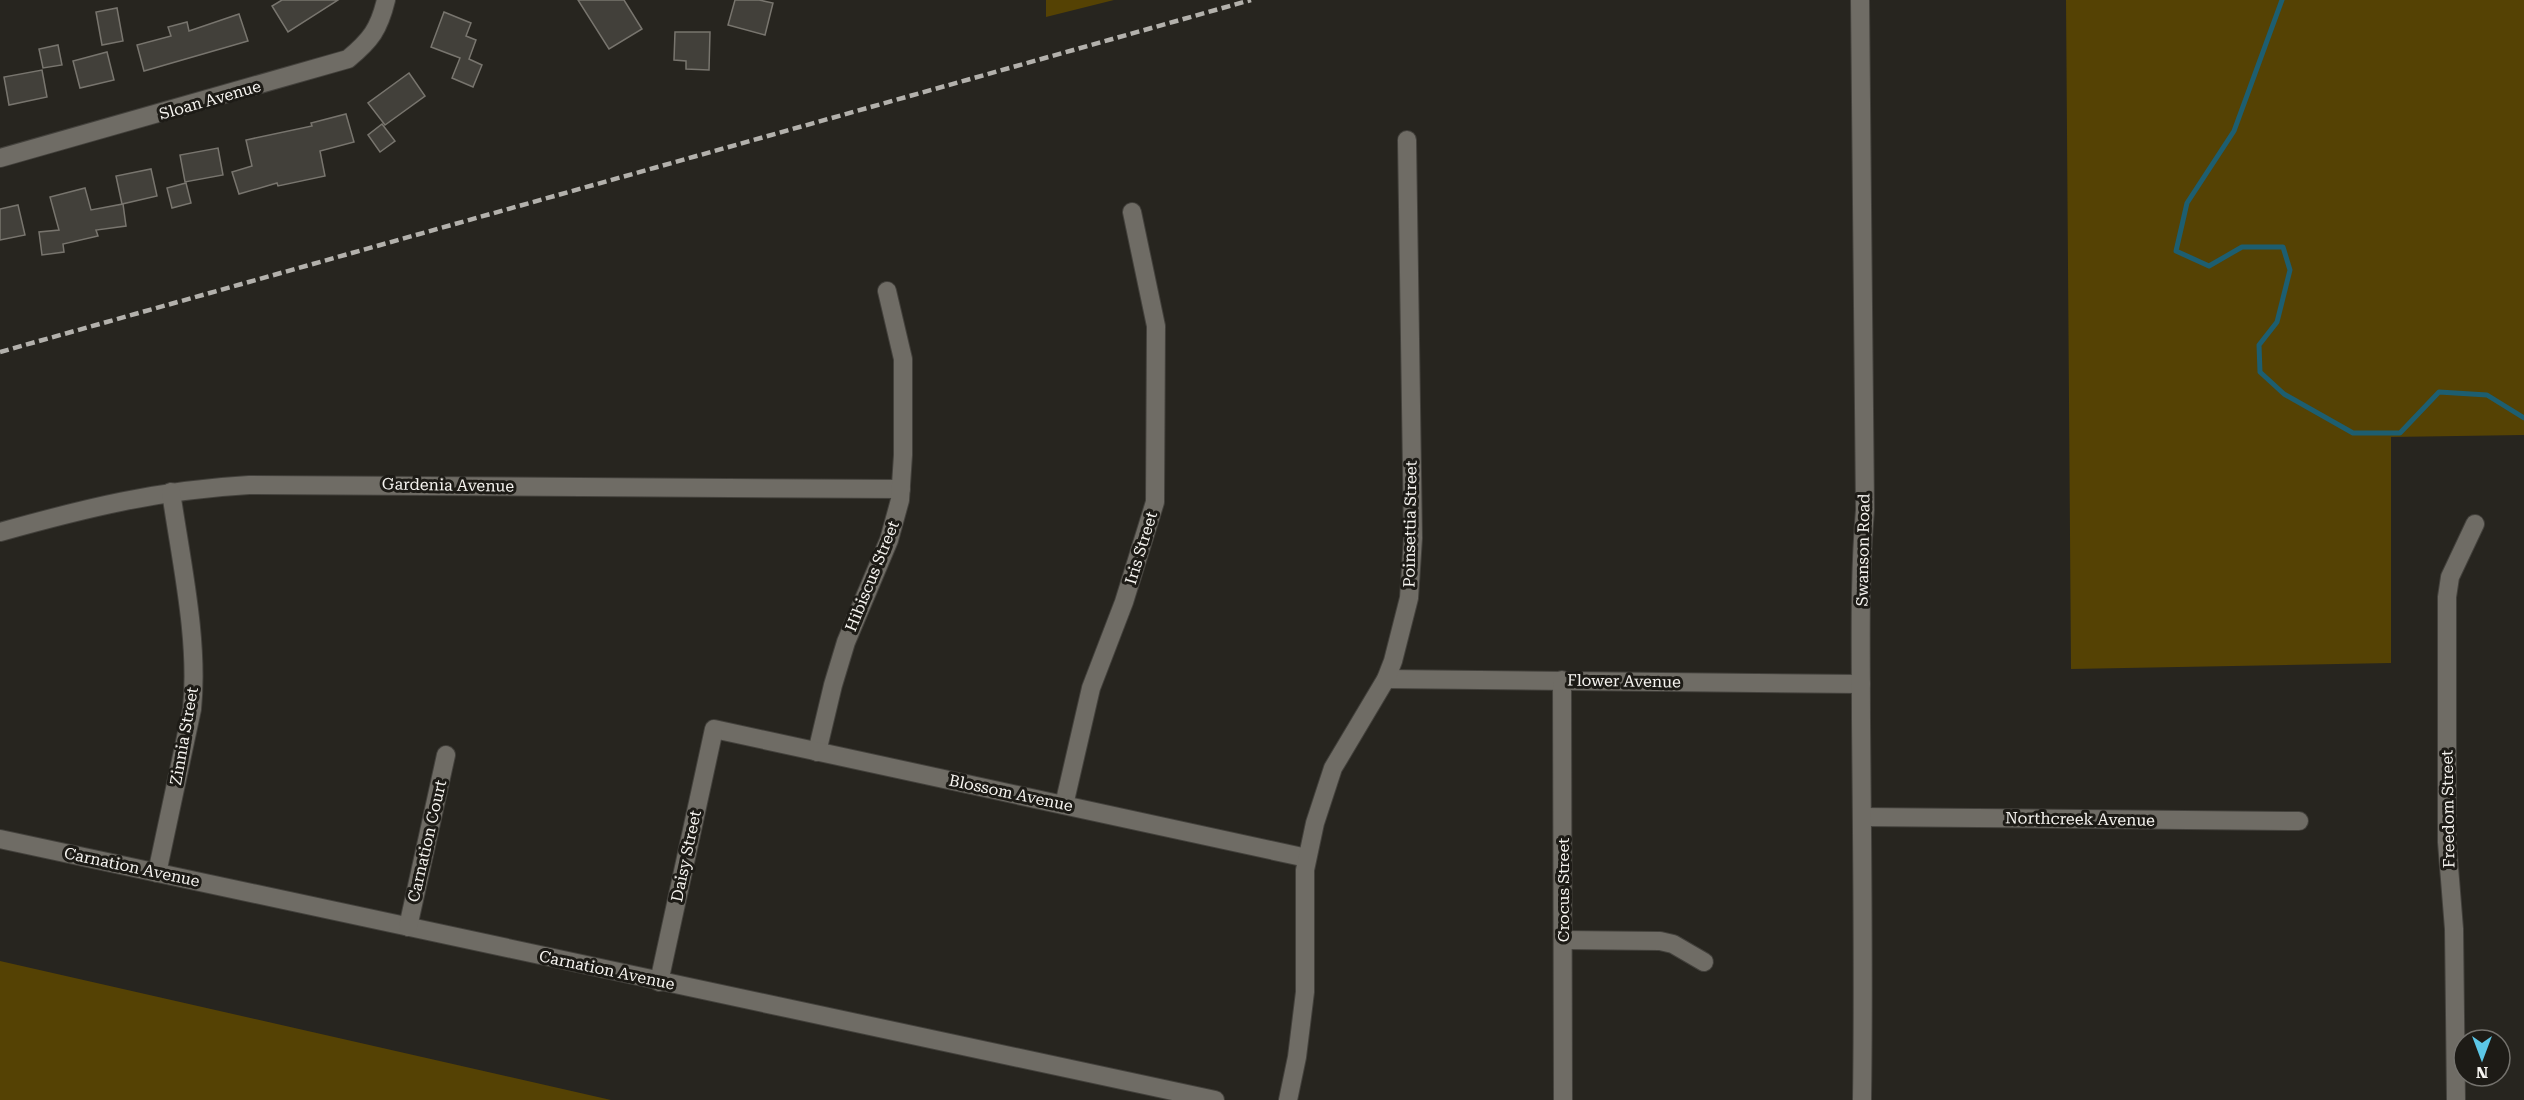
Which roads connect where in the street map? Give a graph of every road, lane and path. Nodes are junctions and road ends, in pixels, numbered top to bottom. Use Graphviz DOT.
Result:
graph roads {
  1 [pos="386,0"];
  2 [pos="1860,0"];
  3 [pos="1407,140"];
  4 [pos="0,158"];
  5 [pos="1132,212"];
  6 [pos="887,291"];
  7 [pos="901,489"];
  8 [pos="171,492"];
  9 [pos="2475,524"];
  10 [pos="0,532"];
  11 [pos="1386,679"];
  12 [pos="1562,681"];
  13 [pos="1861,684"];
  14 [pos="714,729"];
  15 [pos="817,752"];
  16 [pos="446,755"];
  17 [pos="1064,805"];
  18 [pos="1862,817"];
  19 [pos="2299,821"];
  20 [pos="0,839"];
  21 [pos="1307,858"];
  22 [pos="157,873"];
  23 [pos="408,927"];
  24 [pos="1563,940"];
  25 [pos="1704,962"];
  26 [pos="659,982"];
  27 [pos="1215,1100"];
  28 [pos="1288,1100"];
  29 [pos="1563,1100"];
  30 [pos="1862,1100"];
  31 [pos="2456,1100"];
  1 -- 4 [label="street, Sloan Avenue"];
  2 -- 13 [label="street, Swanson Road"];
  3 -- 11 [label="street, Poinsettia Street"];
  5 -- 17 [label="street, Iris Street"];
  6 -- 7 [label="street, Hibiscus Street"];
  7 -- 8 [label="street, Gardenia Avenue"];
  7 -- 15 [label="street, Hibiscus Street"];
  8 -- 10 [label="street, Gardenia Avenue"];
  8 -- 22 [label="street, Zinnia Street"];
  9 -- 31 [label="street, Freedom Street"];
  11 -- 12 [label="street, Flower Avenue"];
  11 -- 21 [label="street, Poinsettia Street"];
  12 -- 13 [label="street, Flower Avenue"];
  12 -- 24 [label="street, Crocus Street"];
  13 -- 18 [label="street, Swanson Road"];
  14 -- 15 [label="street, Blossom Avenue"];
  14 -- 26 [label="street, Daisy Street"];
  15 -- 17 [label="street, Blossom Avenue"];
  16 -- 23 [label="street, Carnation Court"];
  17 -- 21 [label="street, Blossom Avenue"];
  18 -- 19 [label="street, Northcreek Avenue"];
  18 -- 30 [label="street, Swanson Road"];
  20 -- 22 [label="street, Carnation Avenue"];
  21 -- 28 [label="street, Poinsettia Street"];
  22 -- 23 [label="street, Carnation Avenue"];
  23 -- 26 [label="street, Carnation Avenue"];
  24 -- 25 [label="street"];
  24 -- 29 [label="street, Crocus Street"];
  26 -- 27 [label="street, Carnation Avenue"];
}
